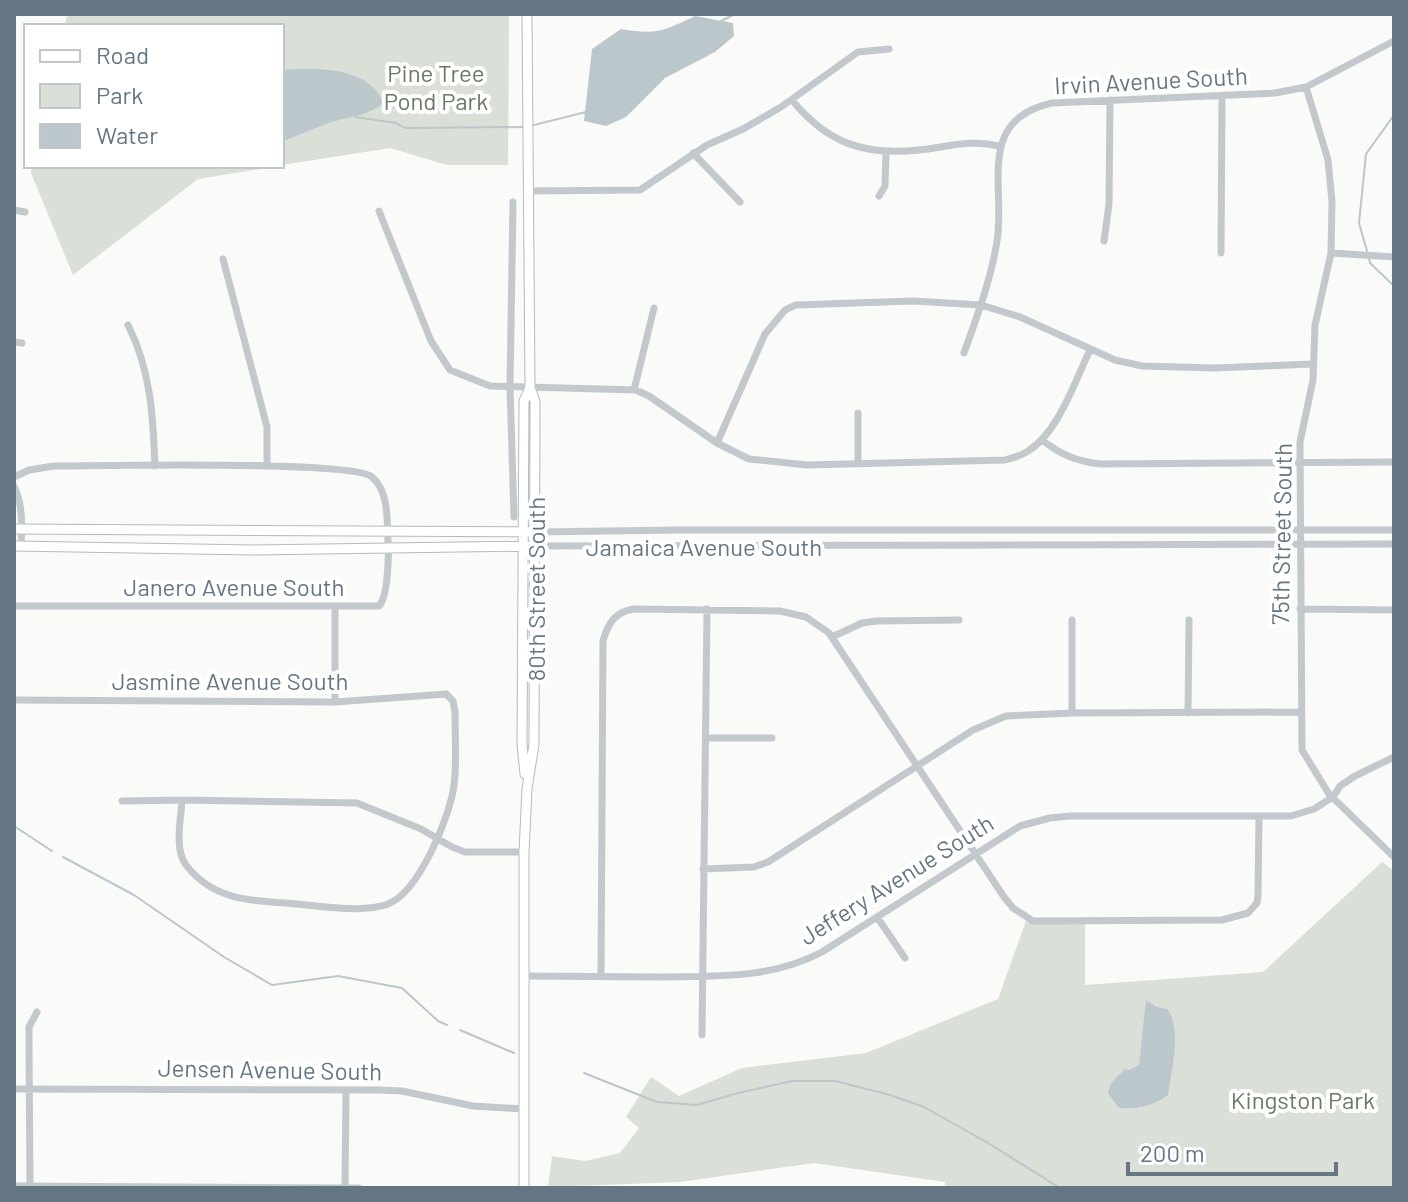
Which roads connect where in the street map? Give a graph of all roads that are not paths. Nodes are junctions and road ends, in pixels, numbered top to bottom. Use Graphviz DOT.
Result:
graph roads {
  1 [pos="527,14"];
  2 [pos="1394,41"];
  3 [pos="889,49"];
  4 [pos="1306,87"];
  5 [pos="1222,97"];
  6 [pos="792,100"];
  7 [pos="1110,100"];
  8 [pos="999,146"];
  9 [pos="886,152"];
  10 [pos="693,153"];
  11 [pos="527,191"];
  12 [pos="879,196"];
  13 [pos="513,202"];
  14 [pos="740,202"];
  15 [pos="14,210"];
  16 [pos="379,211"];
  17 [pos="25,212"];
  18 [pos="1104,241"];
  19 [pos="1221,253"];
  20 [pos="1331,253"];
  21 [pos="1394,257"];
  22 [pos="223,259"];
  23 [pos="981,305"];
  24 [pos="654,308"];
  25 [pos="128,325"];
  26 [pos="1090,350"];
  27 [pos="964,353"];
  28 [pos="1313,364"];
  29 [pos="510,387"];
  30 [pos="530,388"];
  31 [pos="634,390"];
  32 [pos="858,413"];
  33 [pos="1042,440"];
  34 [pos="717,443"];
  35 [pos="1394,462"];
  36 [pos="858,463"];
  37 [pos="1301,463"];
  38 [pos="155,466"];
  39 [pos="267,466"];
  40 [pos="14,477"];
  41 [pos="14,486"];
  42 [pos="514,517"];
  43 [pos="1299,529"];
  44 [pos="18,530"];
  45 [pos="1394,530"];
  46 [pos="536,532"];
  47 [pos="388,533"];
  48 [pos="523,533"];
  49 [pos="1299,544"];
  50 [pos="1394,544"];
  51 [pos="17,546"];
  52 [pos="523,546"];
  53 [pos="536,546"];
  54 [pos="389,548"];
  55 [pos="14,606"];
  56 [pos="335,607"];
  57 [pos="707,609"];
  58 [pos="1300,609"];
  59 [pos="1394,610"];
  60 [pos="959,620"];
  61 [pos="1072,620"];
  62 [pos="1189,620"];
  63 [pos="832,637"];
  64 [pos="448,684"];
  65 [pos="446,694"];
  66 [pos="14,700"];
  67 [pos="335,702"];
  68 [pos="1300,712"];
  69 [pos="1072,713"];
  70 [pos="1188,713"];
  71 [pos="706,738"];
  72 [pos="772,738"];
  73 [pos="1394,757"];
  74 [pos="918,766"];
  75 [pos="527,789"];
  76 [pos="1333,797"];
  77 [pos="182,800"];
  78 [pos="122,801"];
  79 [pos="1259,816"];
  80 [pos="437,838"];
  81 [pos="524,852"];
  82 [pos="975,853"];
  83 [pos="1394,857"];
  84 [pos="703,869"];
  85 [pos="877,917"];
  86 [pos="905,958"];
  87 [pos="524,976"];
  88 [pos="703,976"];
  89 [pos="601,977"];
  90 [pos="37,1012"];
  91 [pos="702,1035"];
  92 [pos="30,1087"];
  93 [pos="14,1089"];
  94 [pos="346,1090"];
  95 [pos="524,1109"];
  96 [pos="14,1186"];
  97 [pos="30,1187"];
  98 [pos="345,1187"];
  99 [pos="359,1188"];
  100 [pos="524,1188"];
  1 -- 11 [label="main road, 80th Street South"];
  2 -- 4 [label="street, Irvin Avenue South"];
  3 -- 6 [label="street"];
  4 -- 5 [label="street, Irvin Avenue South"];
  4 -- 20 [label="street, 75th Street South"];
  5 -- 7 [label="street, Irvin Avenue South"];
  5 -- 19 [label="street"];
  6 -- 9 [label="street"];
  6 -- 10 [label="street"];
  7 -- 8 [label="street, Irvin Avenue South"];
  7 -- 18 [label="street"];
  8 -- 9 [label="street"];
  8 -- 23 [label="street"];
  9 -- 12 [label="street"];
  10 -- 11 [label="street"];
  10 -- 14 [label="street"];
  11 -- 30 [label="main road, 80th Street South"];
  13 -- 29 [label="street, 80th Street South"];
  15 -- 17 [label="street"];
  16 -- 29 [label="street"];
  20 -- 21 [label="street"];
  20 -- 28 [label="street, 75th Street South"];
  22 -- 39 [label="street"];
  23 -- 26 [label="street"];
  23 -- 27 [label="street"];
  23 -- 34 [label="street"];
  24 -- 31 [label="street"];
  25 -- 38 [label="street"];
  26 -- 28 [label="street"];
  26 -- 33 [label="street"];
  28 -- 37 [label="street, 75th Street South"];
  29 -- 30 [label="street"];
  29 -- 42 [label="street, 80th Street South"];
  30 -- 31 [label="street"];
  30 -- 46 [label="main road, 80th Street South"];
  30 -- 48 [label="main road, 80th Street South"];
  31 -- 34 [label="street"];
  32 -- 36 [label="street"];
  33 -- 36 [label="street"];
  33 -- 37 [label="street"];
  34 -- 36 [label="street"];
  35 -- 37 [label="street"];
  37 -- 43 [label="street, 75th Street South"];
  38 -- 39 [label="street"];
  38 -- 40 [label="street"];
  39 -- 47 [label="street, Janero Avenue South"];
  41 -- 44 [label="street"];
  43 -- 45 [label="street, Jamaica Avenue South"];
  43 -- 46 [label="street, Jamaica Avenue South"];
  43 -- 49 [label="street, 75th Street South"];
  44 -- 47 [label="main road, Jamaica Avenue South"];
  44 -- 51 [label="street"];
  46 -- 48 [label="main road, Jamaica Avenue South"];
  46 -- 53 [label="main road, 80th Street South"];
  47 -- 48 [label="main road, Jamaica Avenue South"];
  47 -- 54 [label="street, Janero Avenue South"];
  48 -- 52 [label="main road, 80th Street South"];
  49 -- 50 [label="street, Jamaica Avenue South"];
  49 -- 53 [label="street, Jamaica Avenue South"];
  49 -- 58 [label="street, 75th Street South"];
  51 -- 54 [label="main road, Jamaica Avenue South"];
  52 -- 53 [label="main road, Jamaica Avenue South"];
  52 -- 54 [label="main road, Jamaica Avenue South"];
  52 -- 75 [label="main road, 80th Street South"];
  53 -- 75 [label="main road, 80th Street South"];
  54 -- 56 [label="street, Janero Avenue South"];
  55 -- 56 [label="street, Janero Avenue South"];
  56 -- 67 [label="street"];
  57 -- 63 [label="street"];
  57 -- 71 [label="street"];
  57 -- 89 [label="street"];
  58 -- 59 [label="street"];
  58 -- 68 [label="street, 75th Street South"];
  60 -- 63 [label="street"];
  61 -- 69 [label="street"];
  62 -- 70 [label="street"];
  63 -- 74 [label="street"];
  64 -- 65 [label="street"];
  65 -- 67 [label="street, Jasmine Avenue South"];
  65 -- 80 [label="street"];
  66 -- 67 [label="street, Jasmine Avenue South"];
  68 -- 70 [label="street"];
  68 -- 76 [label="street, 75th Street South"];
  69 -- 70 [label="street"];
  69 -- 74 [label="street"];
  71 -- 72 [label="street"];
  71 -- 84 [label="street"];
  73 -- 76 [label="street, Jeffery Avenue South"];
  74 -- 82 [label="street"];
  74 -- 84 [label="street"];
  75 -- 81 [label="main road, 80th Street South"];
  76 -- 79 [label="street, Jeffery Avenue South"];
  76 -- 83 [label="street, 75th Street South"];
  77 -- 78 [label="street"];
  77 -- 80 [label="street"];
  77 -- 80 [label="street"];
  79 -- 82 [label="street, Jeffery Avenue South"];
  79 -- 82 [label="street"];
  80 -- 81 [label="street"];
  81 -- 87 [label="main road, 80th Street South"];
  82 -- 85 [label="street, Jeffery Avenue South"];
  84 -- 88 [label="street"];
  85 -- 86 [label="street"];
  85 -- 88 [label="street, Jeffery Avenue South"];
  87 -- 89 [label="street, Jeffery Avenue South"];
  87 -- 95 [label="main road, 80th Street South"];
  88 -- 89 [label="street, Jeffery Avenue South"];
  88 -- 91 [label="street"];
  90 -- 92 [label="street"];
  92 -- 93 [label="street, Jensen Avenue South"];
  92 -- 94 [label="street, Jensen Avenue South"];
  92 -- 97 [label="street"];
  94 -- 95 [label="street, Jensen Avenue South"];
  94 -- 98 [label="street"];
  95 -- 100 [label="main road, 80th Street South"];
  96 -- 97 [label="street"];
  97 -- 98 [label="street"];
  98 -- 99 [label="street"];
}
